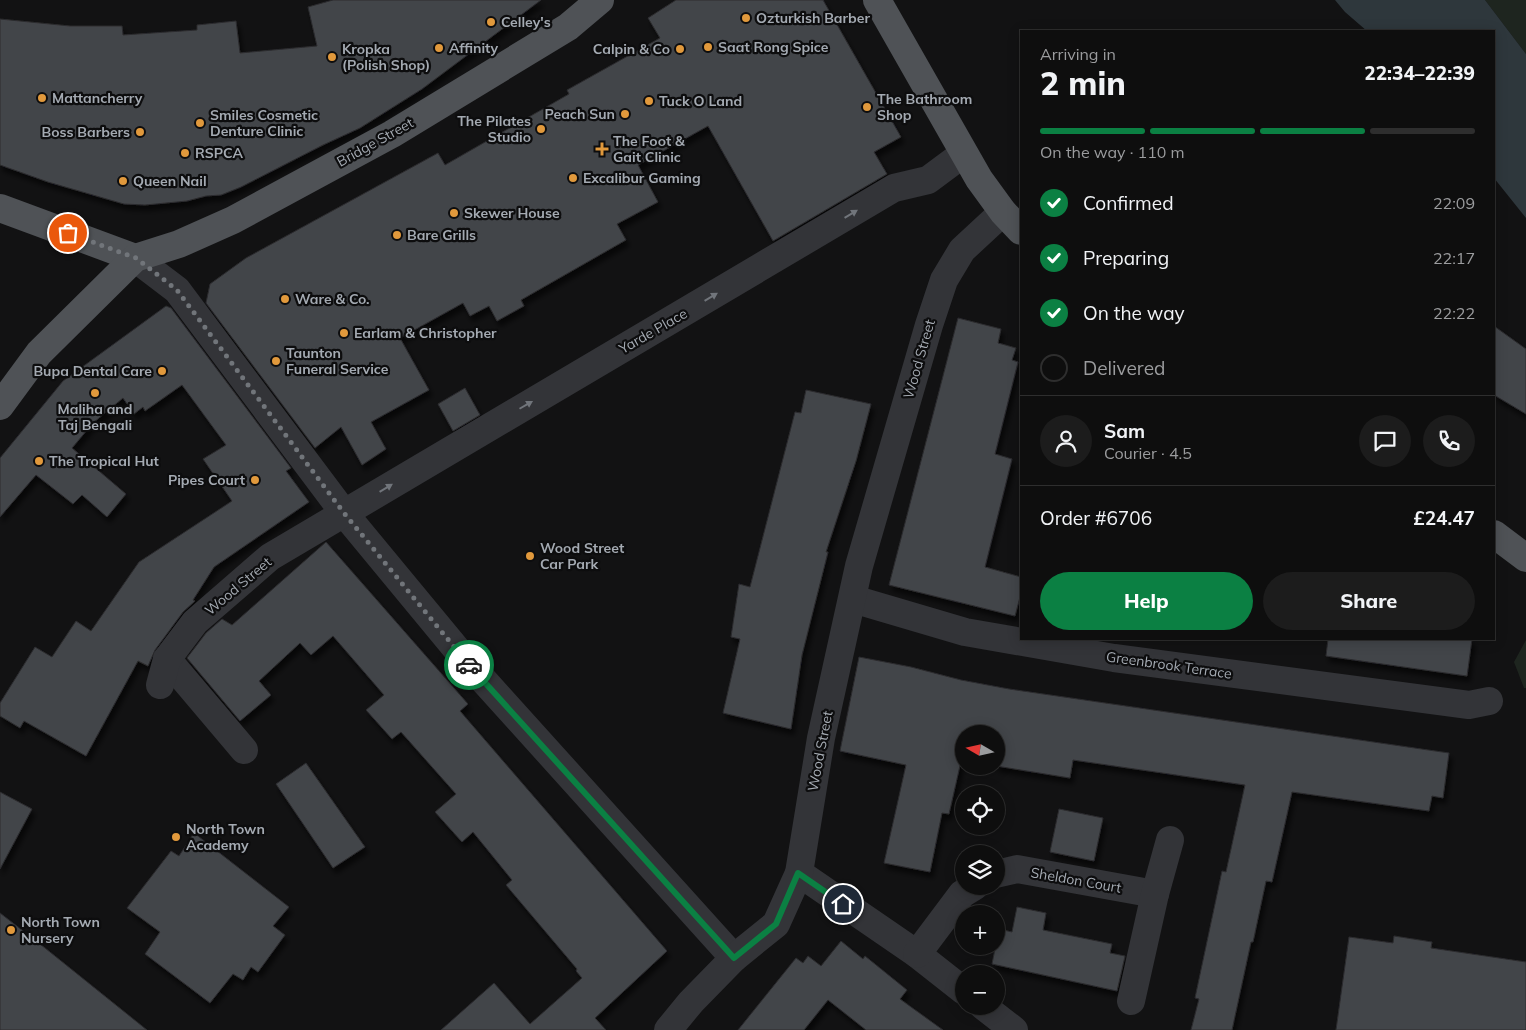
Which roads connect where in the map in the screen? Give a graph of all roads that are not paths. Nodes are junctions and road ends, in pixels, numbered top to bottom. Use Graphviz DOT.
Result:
graph roads {
  1 [pos="600,0"];
  2 [pos="877,0"];
  3 [pos="963,154"];
  4 [pos="0,208"];
  5 [pos="1012,222"];
  6 [pos="136,258"];
  7 [pos="0,406"];
  8 [pos="344,513"];
  9 [pos="1495,535"];
  10 [pos="1526,558"];
  11 [pos="853,599"];
  12 [pos="1489,701"];
  13 [pos="244,750"];
  14 [pos="1170,840"];
  15 [pos="1005,872"];
  16 [pos="798,873"];
  17 [pos="1155,894"];
  18 [pos="961,895"];
  19 [pos="917,954"];
  20 [pos="734,958"];
  21 [pos="955,984"];
  22 [pos="1131,1001"];
  23 [pos="995,1015"];
  24 [pos="668,1030"];
  25 [pos="1014,1030"];
  1 -- 6 [label="main road, Bridge Street"];
  2 -- 3 [label="main road, Wood Street"];
  3 -- 5 [label="main road, Wood Street"];
  8 -- 3 [label="street, Yarde Place, one-way"];
  4 -- 6 [label="main road"];
  5 -- 11 [label="street, Wood Street"];
  6 -- 7 [label="main road"];
  6 -- 8 [label="street"];
  8 -- 13 [label="street, Wood Street"];
  8 -- 20 [label="street"];
  9 -- 10 [label="main road"];
  11 -- 12 [label="street, Greenbrook Terrace"];
  11 -- 16 [label="street, Wood Street"];
  14 -- 17 [label="street"];
  15 -- 17 [label="street, Sheldon Court"];
  16 -- 19 [label="street"];
  16 -- 20 [label="street, Wood Street"];
  17 -- 22 [label="street"];
  18 -- 19 [label="street"];
  19 -- 21 [label="street"];
  20 -- 24 [label="street, Wood Street"];
  23 -- 25 [label="street"];
}
